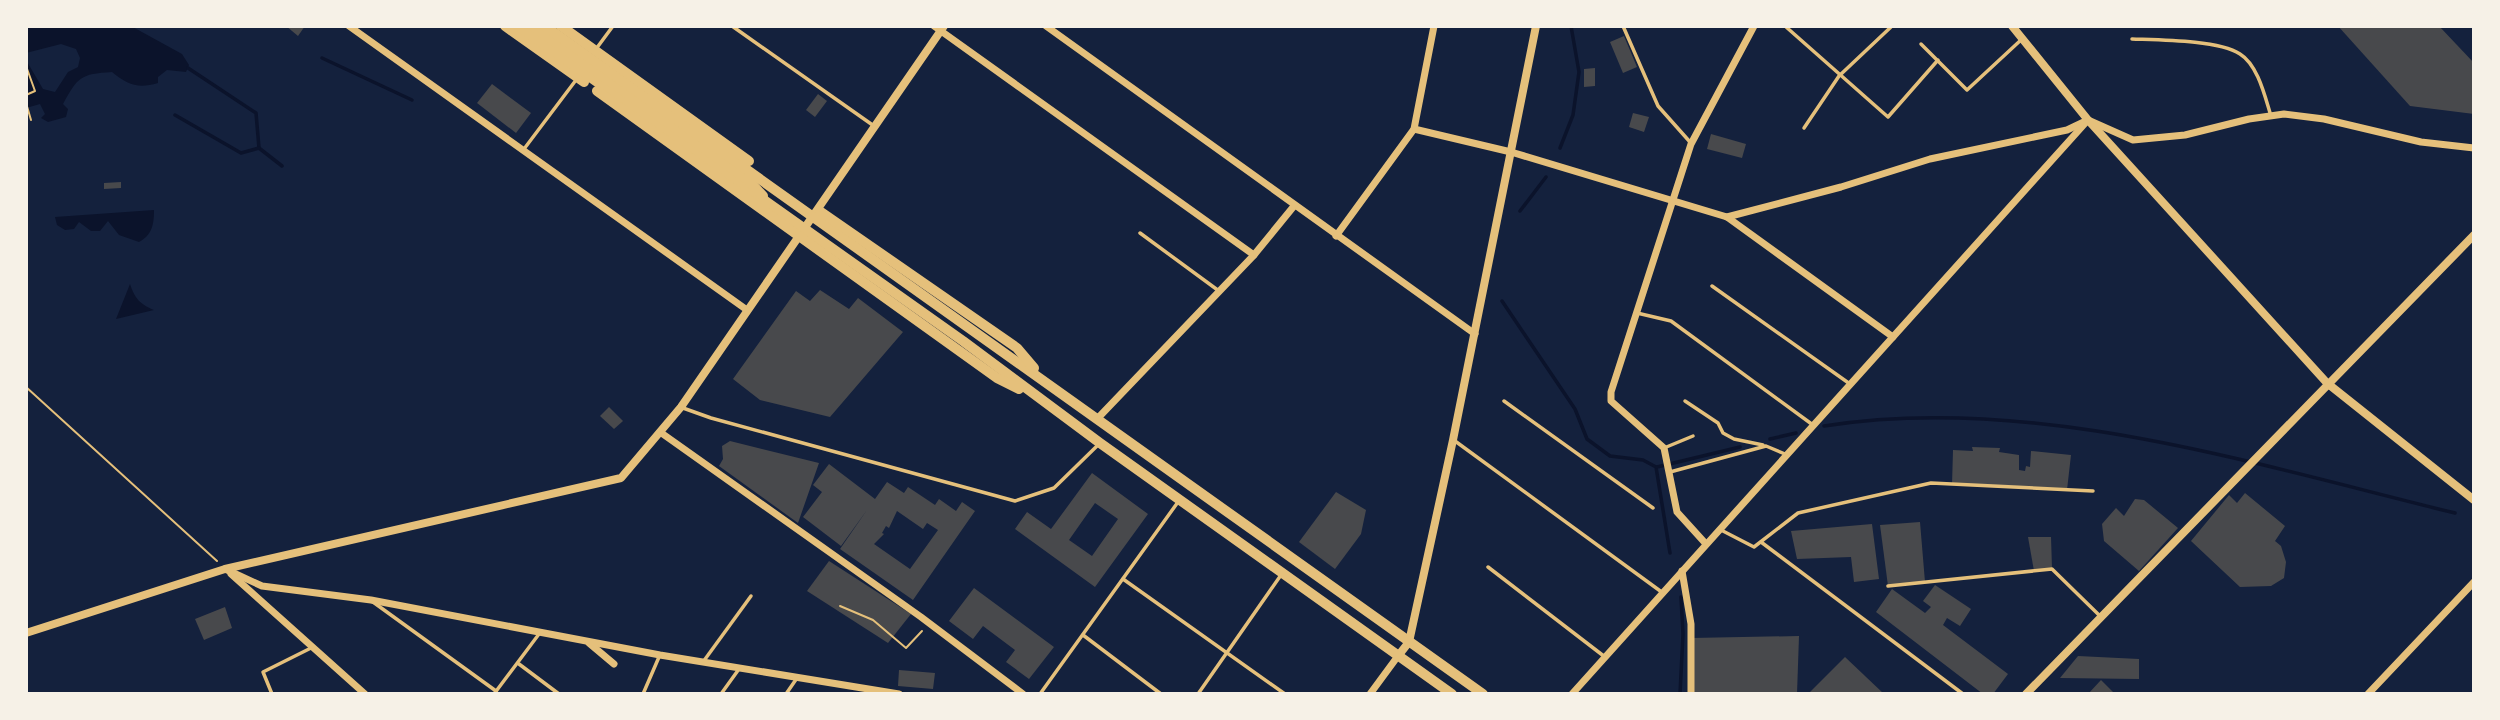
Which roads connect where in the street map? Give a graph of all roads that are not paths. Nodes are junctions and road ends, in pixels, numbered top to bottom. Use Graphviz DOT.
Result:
graph roads {
  1 [pos="349,26"];
  2 [pos="505,26"];
  3 [pos="518,26"];
  4 [pos="532,26"];
  5 [pos="545,26"];
  6 [pos="561,26"];
  7 [pos="613,26"];
  8 [pos="732,26"];
  9 [pos="1046,26"];
  10 [pos="1434,26"];
  11 [pos="1536,26"];
  12 [pos="1623,26"];
  13 [pos="1754,26"];
  14 [pos="1785,26"];
  15 [pos="1892,26"];
  16 [pos="2012,26"];
  17 [pos="939,28"];
  18 [pos="2022,39"];
  19 [pos="2132,39"];
  20 [pos="1921,44"];
  21 [pos="595,51"];
  22 [pos="1938,60"];
  23 [pos="1839,76"];
  24 [pos="578,77"];
  25 [pos="2270,116"];
  26 [pos="2088,120"];
  27 [pos="874,126"];
  28 [pos="1804,128"];
  29 [pos="1414,129"];
  30 [pos="1691,144"];
  31 [pos="2474,148"];
  32 [pos="523,151"];
  33 [pos="1511,152"];
  34 [pos="1671,200"];
  35 [pos="1294,206"];
  36 [pos="816,209"];
  37 [pos="1727,217"];
  38 [pos="847,230"];
  39 [pos="1140,233"];
  40 [pos="2474,235"];
  41 [pos="798,236"];
  42 [pos="1336,236"];
  43 [pos="1254,255"];
  44 [pos="826,256"];
  45 [pos="1712,286"];
  46 [pos="1219,291"];
  47 [pos="747,310"];
  48 [pos="1637,312"];
  49 [pos="1475,334"];
  50 [pos="1893,337"];
  51 [pos="1046,382"];
  52 [pos="2327,383"];
  53 [pos="1850,384"];
  54 [pos="1038,398"];
  55 [pos="1504,401"];
  56 [pos="1685,401"];
  57 [pos="681,407"];
  58 [pos="1098,418"];
  59 [pos="1813,425"];
  60 [pos="660,432"];
  61 [pos="1693,436"];
  62 [pos="1453,440"];
  63 [pos="1100,443"];
  64 [pos="1766,446"];
  65 [pos="1664,448"];
  66 [pos="1787,455"];
  67 [pos="1670,472"];
  68 [pos="2093,491"];
  69 [pos="1181,499"];
  70 [pos="2474,500"];
  71 [pos="1653,508"];
  72 [pos="1719,529"];
  73 [pos="1761,541"];
  74 [pos="1706,544"];
  75 [pos="1488,566"];
  76 [pos="225,569"];
  77 [pos="1682,571"];
  78 [pos="1282,572"];
  79 [pos="1123,579"];
  80 [pos="2474,582"];
  81 [pos="1888,586"];
  82 [pos="1663,593"];
  83 [pos="751,596"];
  84 [pos="371,600"];
  85 [pos="2101,617"];
  86 [pos="540,632"];
  87 [pos="26,634"];
  88 [pos="1083,635"];
  89 [pos="585,641"];
  90 [pos="1409,642"];
  91 [pos="313,647"];
  92 [pos="1227,653"];
  93 [pos="660,655"];
  94 [pos="1398,656"];
  95 [pos="1605,657"];
  96 [pos="703,662"];
  97 [pos="518,663"];
  98 [pos="614,664"];
  99 [pos="741,667"];
  100 [pos="797,677"];
  101 [pos="864,692"];
  102 [pos="495,693"];
  103 [pos="272,694"];
  104 [pos="365,694"];
  105 [pos="559,694"];
  106 [pos="643,694"];
  107 [pos="721,694"];
  108 [pos="786,694"];
  109 [pos="899,694"];
  110 [pos="1023,694"];
  111 [pos="1040,694"];
  112 [pos="1161,694"];
  113 [pos="1198,694"];
  114 [pos="1285,694"];
  115 [pos="1370,694"];
  116 [pos="1451,694"];
  117 [pos="1483,694"];
  118 [pos="1572,694"];
  119 [pos="1691,694"];
  120 [pos="1963,694"];
  121 [pos="2026,694"];
  122 [pos="2368,694"];
  1 -- 32 [label="street"];
  2 -- 24 [label="main road"];
  3 -- 54 [label="main road"];
  4 -- 41 [label="main road"];
  5 -- 51 [label="main road"];
  6 -- 21 [label="main road"];
  7 -- 21 [label="lane"];
  8 -- 27 [label="lane"];
  9 -- 35 [label="street"];
  10 -- 29 [label="street"];
  11 -- 33 [label="street"];
  12 -- 30 [label="lane"];
  13 -- 30 [label="street"];
  14 -- 23 [label="lane"];
  15 -- 23 [label="lane"];
  16 -- 18 [label="street"];
  17 -- 27 [label="street"];
  17 -- 43 [label="street"];
  18 -- 22 [label="lane"];
  18 -- 26 [label="street"];
  19 -- 25 [label="lane"];
  20 -- 22 [label="lane"];
  21 -- 36 [label="main road"];
  22 -- 23 [label="lane"];
  23 -- 28 [label="lane"];
  24 -- 32 [label="lane"];
  24 -- 41 [label="main road"];
  25 -- 26 [label="street"];
  25 -- 31 [label="street"];
  26 -- 37 [label="street"];
  26 -- 50 [label="street"];
  26 -- 52 [label="street"];
  27 -- 36 [label="street"];
  29 -- 33 [label="street"];
  29 -- 42 [label="street"];
  30 -- 34 [label="street"];
  32 -- 47 [label="street"];
  33 -- 34 [label="street"];
  33 -- 49 [label="street"];
  34 -- 37 [label="street"];
  34 -- 48 [label="street"];
  35 -- 42 [label="street"];
  35 -- 43 [label="street"];
  36 -- 38 [label="main road"];
  36 -- 41 [label="street"];
  37 -- 50 [label="street"];
  38 -- 44 [label="lane"];
  38 -- 51 [label="main road"];
  39 -- 46 [label="lane"];
  40 -- 52 [label="street"];
  41 -- 44 [label="main road"];
  41 -- 47 [label="street"];
  42 -- 49 [label="street"];
  43 -- 46 [label="street"];
  44 -- 54 [label="main road"];
  45 -- 53 [label="lane"];
  46 -- 58 [label="street"];
  47 -- 57 [label="street"];
  48 -- 59 [label="lane"];
  48 -- 65 [label="street"];
  49 -- 62 [label="street"];
  50 -- 53 [label="street"];
  51 -- 58 [label="main road"];
  52 -- 70 [label="street"];
  52 -- 85 [label="street"];
  53 -- 59 [label="street"];
  54 -- 63 [label="main road"];
  55 -- 71 [label="lane"];
  56 -- 64 [label="lane"];
  57 -- 60 [label="street"];
  57 -- 63 [label="lane"];
  58 -- 90 [label="main road"];
  59 -- 66 [label="street"];
  60 -- 76 [label="street"];
  60 -- 110 [label="street"];
  61 -- 65 [label="lane"];
  62 -- 82 [label="lane"];
  62 -- 90 [label="street"];
  63 -- 69 [label="main road"];
  64 -- 66 [label="lane"];
  64 -- 67 [label="lane"];
  65 -- 67 [label="street"];
  66 -- 72 [label="street"];
  67 -- 74 [label="street"];
  68 -- 73 [label="lane"];
  69 -- 78 [label="main road"];
  69 -- 79 [label="lane"];
  72 -- 73 [label="lane"];
  72 -- 74 [label="street"];
  73 -- 120 [label="lane"];
  74 -- 77 [label="street"];
  75 -- 95 [label="lane"];
  76 -- 84 [label="street"];
  76 -- 87 [label="street"];
  76 -- 91 [label="street"];
  77 -- 82 [label="street"];
  77 -- 119 [label="street"];
  78 -- 92 [label="lane"];
  78 -- 94 [label="main road"];
  79 -- 88 [label="lane"];
  79 -- 92 [label="lane"];
  80 -- 122 [label="street"];
  81 -- 85 [label="lane"];
  82 -- 95 [label="street"];
  83 -- 96 [label="lane"];
  84 -- 86 [label="street"];
  84 -- 102 [label="lane"];
  85 -- 121 [label="street"];
  86 -- 89 [label="street"];
  86 -- 97 [label="lane"];
  88 -- 111 [label="lane"];
  88 -- 112 [label="lane"];
  89 -- 93 [label="street"];
  89 -- 98 [label="street"];
  90 -- 94 [label="street"];
  90 -- 117 [label="main road"];
  91 -- 103 [label="lane"];
  91 -- 104 [label="street"];
  92 -- 113 [label="lane"];
  92 -- 114 [label="lane"];
  93 -- 96 [label="street"];
  93 -- 106 [label="lane"];
  94 -- 115 [label="street"];
  94 -- 116 [label="main road"];
  95 -- 118 [label="street"];
  96 -- 99 [label="street"];
  97 -- 102 [label="lane"];
  97 -- 105 [label="lane"];
  99 -- 100 [label="street"];
  99 -- 107 [label="lane"];
  100 -- 101 [label="street"];
  100 -- 108 [label="lane"];
  101 -- 109 [label="street"];
}
